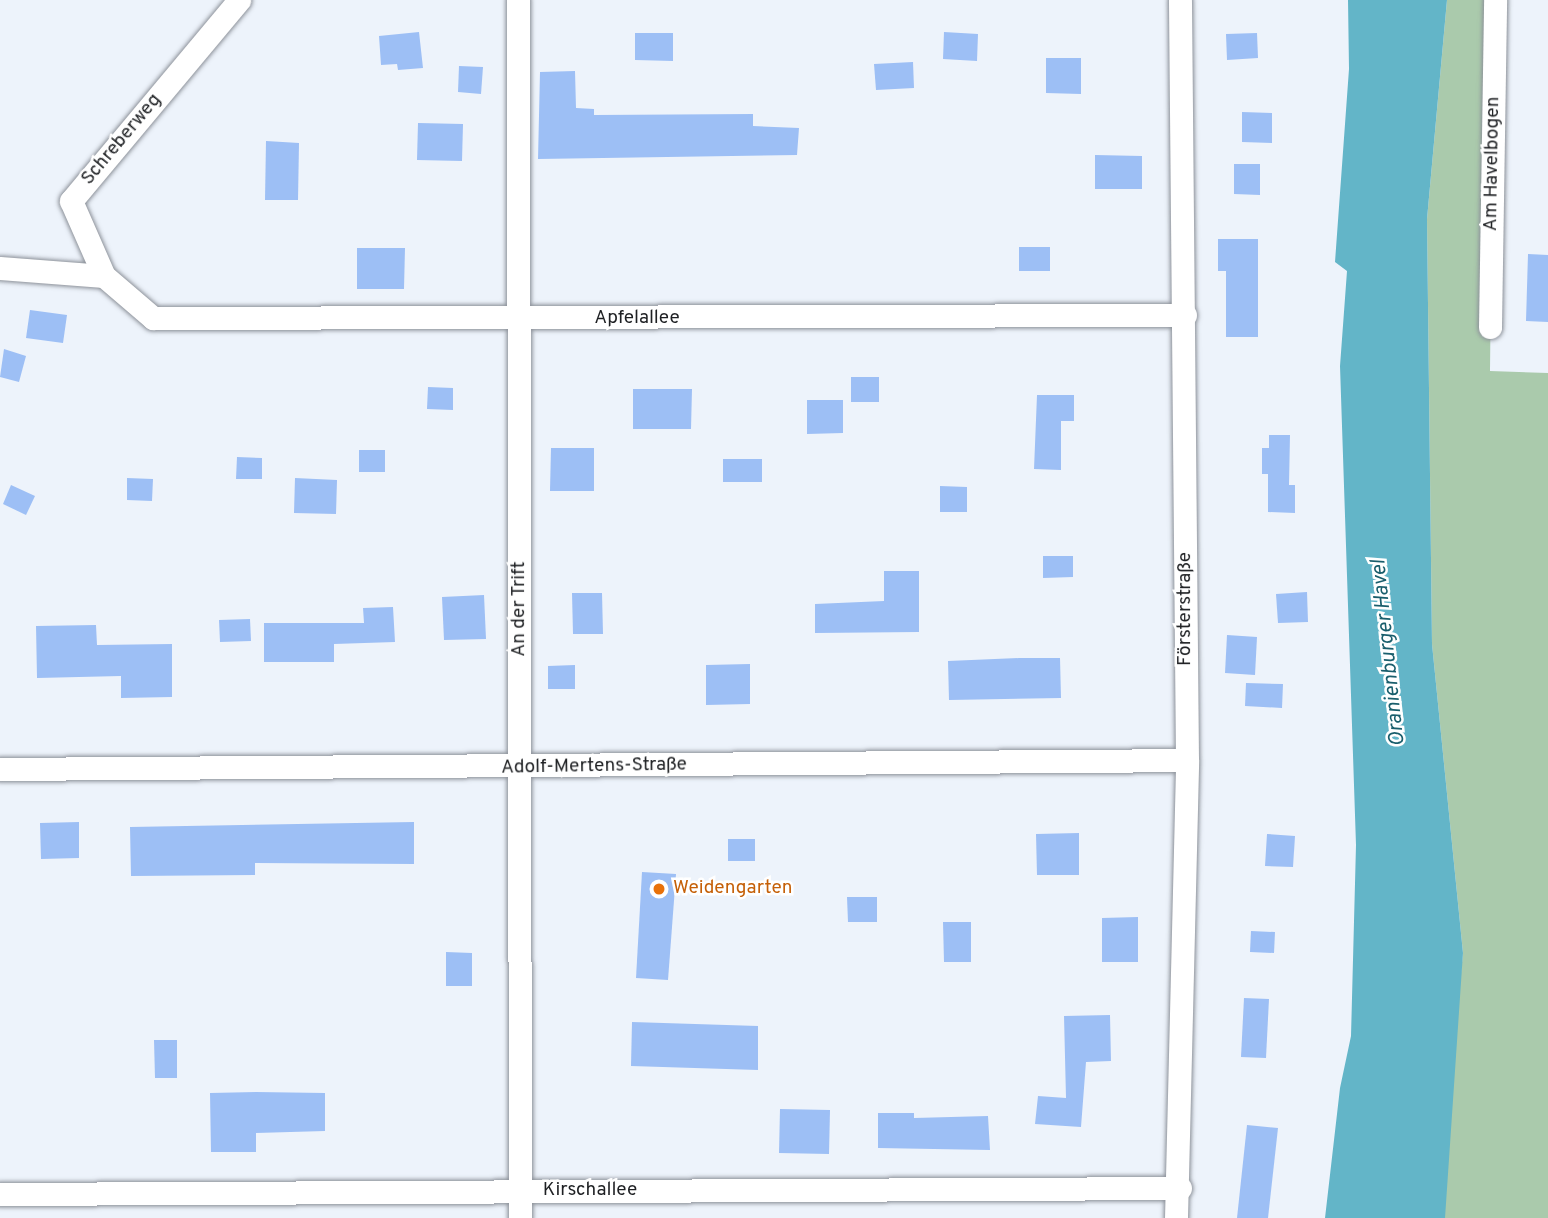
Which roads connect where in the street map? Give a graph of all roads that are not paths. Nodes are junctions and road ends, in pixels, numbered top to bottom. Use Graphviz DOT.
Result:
graph roads {
  1 [pos="239,0"];
  2 [pos="518,0"];
  3 [pos="1180,0"];
  4 [pos="1494,0"];
  5 [pos="0,268"];
  6 [pos="104,276"];
  7 [pos="1185,315"];
  8 [pos="518,320"];
  9 [pos="1490,327"];
  10 [pos="1187,760"];
  11 [pos="521,768"];
  12 [pos="0,769"];
  13 [pos="1180,1188"];
  14 [pos="520,1192"];
  15 [pos="0,1194"];
  16 [pos="520,1218"];
  17 [pos="1176,1218"];
  1 -- 6 [label="street, Schreberweg"];
  2 -- 8 [label="street, An der Trift"];
  3 -- 7 [label="street, Försterstraße"];
  4 -- 9 [label="street, Am Havelbogen"];
  5 -- 6 [label="street"];
  6 -- 8 [label="street, Apfelallee"];
  7 -- 8 [label="street, Apfelallee"];
  7 -- 10 [label="street, Försterstraße"];
  8 -- 11 [label="street, An der Trift"];
  10 -- 11 [label="street, Adolf-Mertens-Straße"];
  10 -- 13 [label="street, Försterstraße"];
  11 -- 12 [label="street, Adolf-Mertens-Straße"];
  11 -- 14 [label="street, An der Trift"];
  13 -- 14 [label="street, Kirschallee"];
  13 -- 17 [label="street, Försterstraße"];
  14 -- 15 [label="street, Kirschallee"];
  14 -- 16 [label="street, An der Trift"];
}
